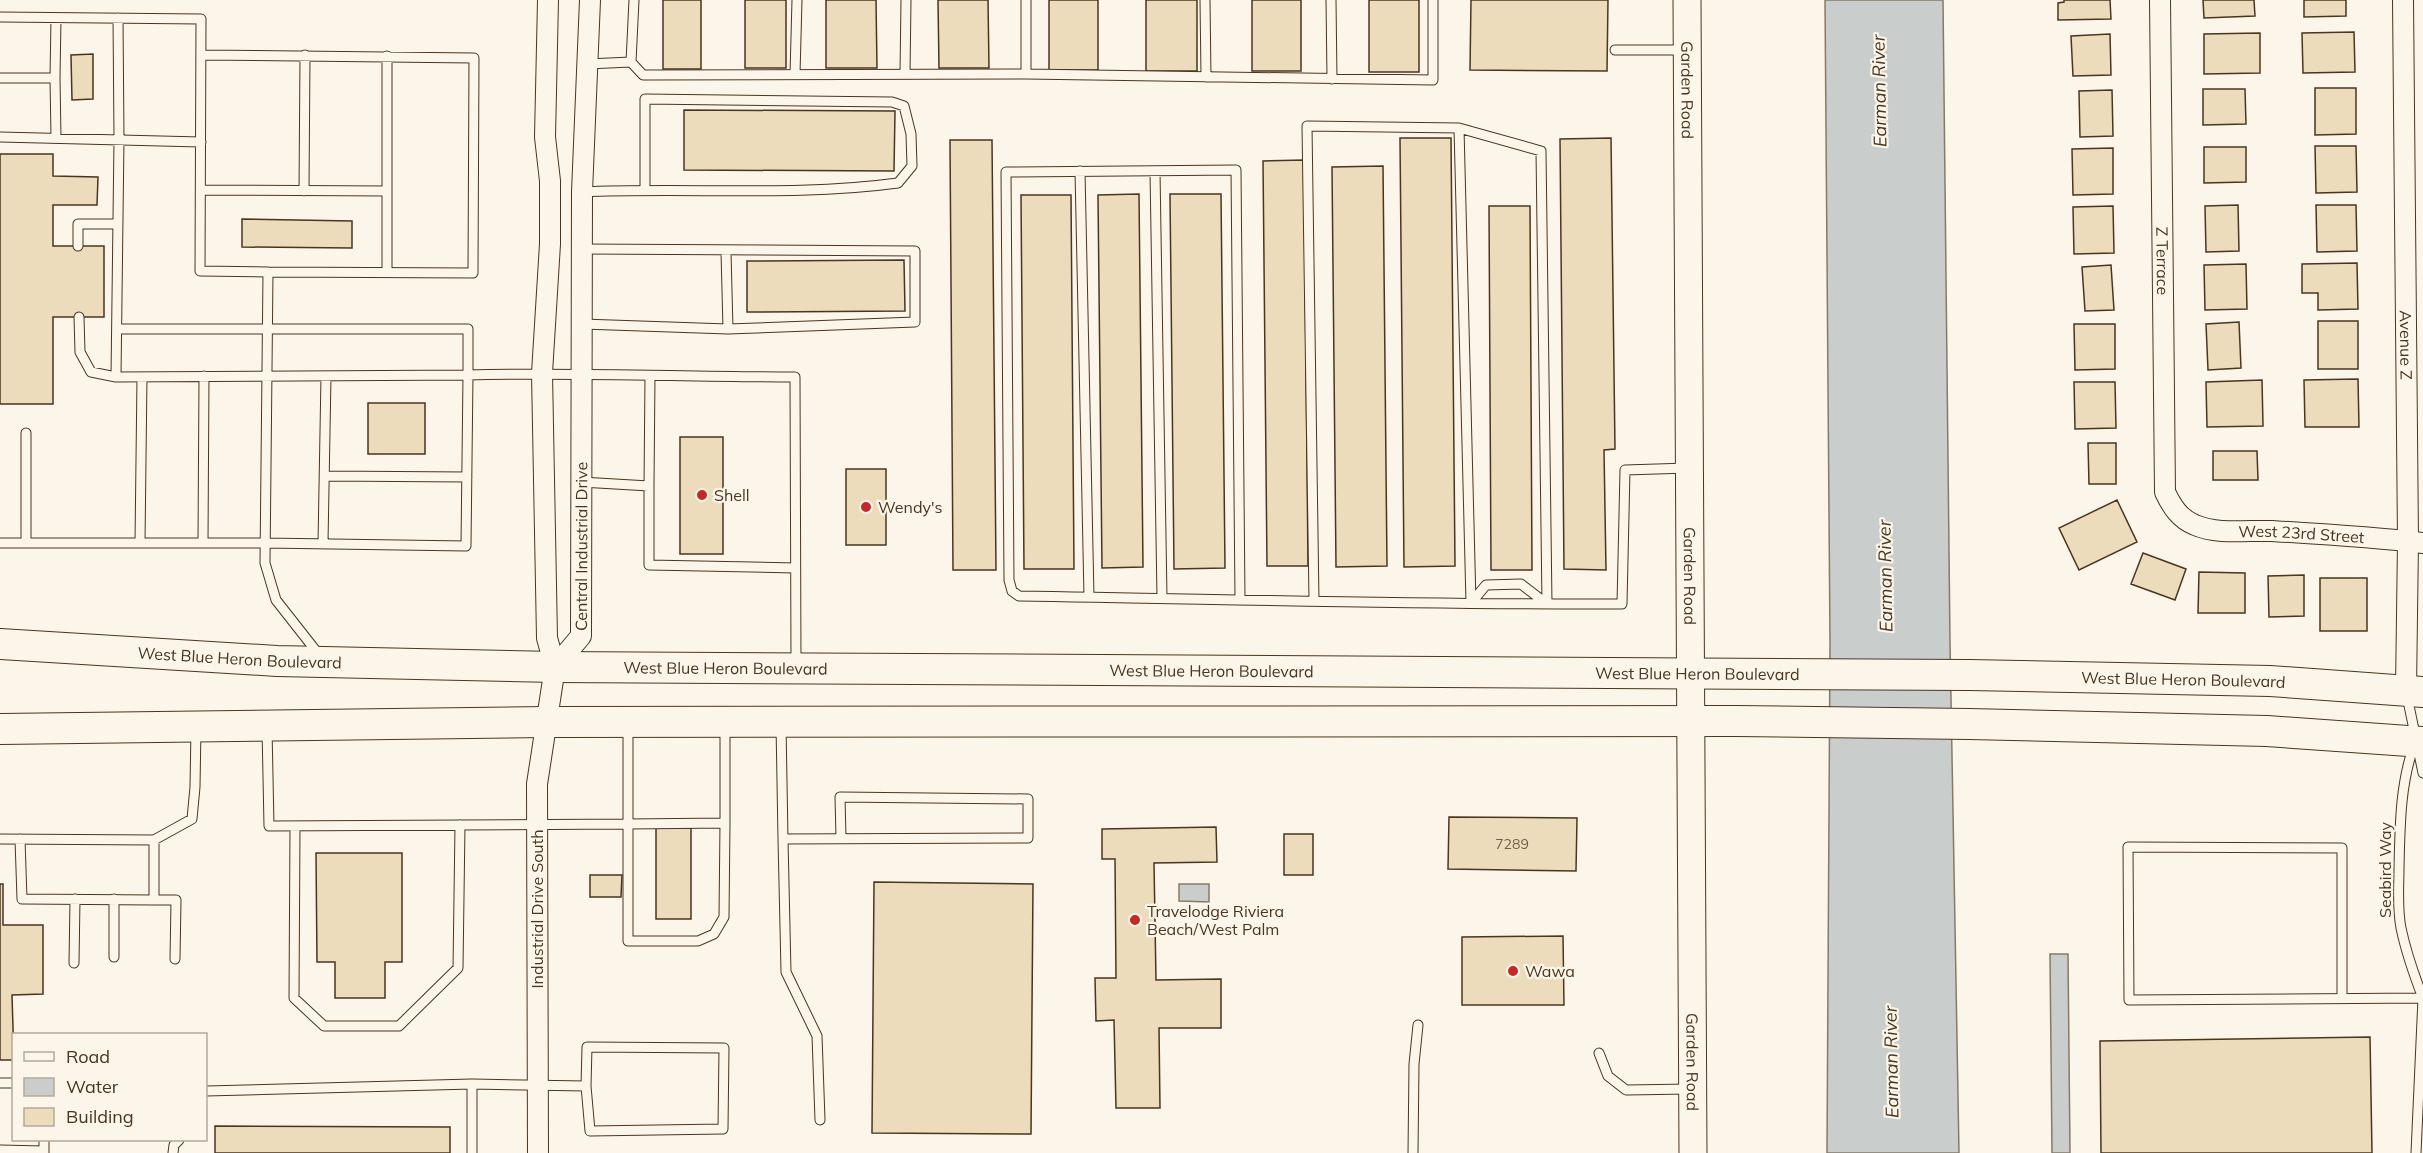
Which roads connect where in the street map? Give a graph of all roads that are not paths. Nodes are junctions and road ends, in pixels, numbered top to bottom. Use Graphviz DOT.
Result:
graph roads {
  1 [pos="548,0"];
  2 [pos="590,0"];
  3 [pos="634,0"];
  4 [pos="796,0"];
  5 [pos="906,0"];
  6 [pos="1026,0"];
  7 [pos="1205,0"];
  8 [pos="1331,0"];
  9 [pos="1433,0"];
  10 [pos="1687,0"];
  11 [pos="2160,0"];
  12 [pos="2403,0"];
  13 [pos="0,17"];
  14 [pos="56,18"];
  15 [pos="118,18"];
  16 [pos="1615,50"];
  17 [pos="1687,50"];
  18 [pos="305,55"];
  19 [pos="202,56"];
  20 [pos="387,56"];
  21 [pos="631,62"];
  22 [pos="587,64"];
  23 [pos="795,74"];
  24 [pos="905,74"];
  25 [pos="1026,74"];
  26 [pos="1206,77"];
  27 [pos="0,78"];
  28 [pos="55,78"];
  29 [pos="1332,79"];
  30 [pos="1459,128"];
  31 [pos="0,137"];
  32 [pos="56,138"];
  33 [pos="119,139"];
  34 [pos="201,141"];
  35 [pos="1080,171"];
  36 [pos="1155,171"];
  37 [pos="645,189"];
  38 [pos="201,190"];
  39 [pos="304,191"];
  40 [pos="387,191"];
  41 [pos="582,192"];
  42 [pos="118,224"];
  43 [pos="78,246"];
  44 [pos="582,249"];
  45 [pos="726,252"];
  46 [pos="268,272"];
  47 [pos="387,272"];
  48 [pos="79,317"];
  49 [pos="582,324"];
  50 [pos="117,328"];
  51 [pos="267,329"];
  52 [pos="728,329"];
  53 [pos="542,373"];
  54 [pos="468,375"];
  55 [pos="582,375"];
  56 [pos="204,376"];
  57 [pos="326,376"];
  58 [pos="650,376"];
  59 [pos="116,377"];
  60 [pos="142,377"];
  61 [pos="267,377"];
  62 [pos="26,433"];
  63 [pos="1690,468"];
  64 [pos="325,476"];
  65 [pos="467,477"];
  66 [pos="582,482"];
  67 [pos="649,486"];
  68 [pos="2182,518"];
  69 [pos="26,542"];
  70 [pos="2415,542"];
  71 [pos="0,543"];
  72 [pos="140,543"];
  73 [pos="203,543"];
  74 [pos="265,543"];
  75 [pos="323,543"];
  76 [pos="795,568"];
  77 [pos="1089,597"];
  78 [pos="1162,598"];
  79 [pos="1240,599"];
  80 [pos="1314,601"];
  81 [pos="1471,603"];
  82 [pos="1547,604"];
  83 [pos="0,644"];
  84 [pos="326,662"];
  85 [pos="555,667"];
  86 [pos="796,667"];
  87 [pos="1691,672"];
  88 [pos="2414,691"];
  89 [pos="1690,721"];
  90 [pos="546,722"];
  91 [pos="628,722"];
  92 [pos="725,722"];
  93 [pos="782,722"];
  94 [pos="267,726"];
  95 [pos="196,727"];
  96 [pos="0,729"];
  97 [pos="2419,742"];
  98 [pos="2423,772"];
  99 [pos="725,823"];
  100 [pos="628,824"];
  101 [pos="460,825"];
  102 [pos="537,825"];
  103 [pos="295,826"];
  104 [pos="841,838"];
  105 [pos="0,839"];
  106 [pos="20,839"];
  107 [pos="783,839"];
  108 [pos="154,840"];
  109 [pos="75,899"];
  110 [pos="114,899"];
  111 [pos="154,900"];
  112 [pos="114,957"];
  113 [pos="175,959"];
  114 [pos="74,963"];
  115 [pos="2342,997"];
  116 [pos="2423,998"];
  117 [pos="1418,1025"];
  118 [pos="1599,1053"];
  119 [pos="472,1084"];
  120 [pos="538,1086"];
  121 [pos="586,1086"];
  122 [pos="1692,1089"];
  123 [pos="207,1091"];
  124 [pos="819,1120"];
  125 [pos="0,1150"];
  126 [pos="44,1152"];
  127 [pos="472,1153"];
  128 [pos="538,1153"];
  129 [pos="1413,1153"];
  130 [pos="1693,1153"];
  131 [pos="2416,1153"];
  1 -- 53 [label="street, Central Industrial Drive"];
  2 -- 22 [label="street, Central Industrial Drive"];
  3 -- 21 [label="lane"];
  4 -- 23 [label="lane"];
  5 -- 24 [label="lane"];
  6 -- 25 [label="lane"];
  7 -- 26 [label="lane"];
  8 -- 29 [label="lane"];
  9 -- 29 [label="lane"];
  10 -- 17 [label="street, Garden Road"];
  11 -- 68 [label="street, Z Terrace"];
  12 -- 70 [label="street, Avenue Z"];
  13 -- 14 [label="lane"];
  14 -- 15 [label="lane"];
  14 -- 28 [label="lane"];
  15 -- 19 [label="lane"];
  15 -- 33 [label="lane"];
  16 -- 17 [label="lane"];
  17 -- 63 [label="street, Garden Road"];
  18 -- 19 [label="lane"];
  18 -- 20 [label="lane"];
  18 -- 39 [label="lane"];
  19 -- 34 [label="lane"];
  20 -- 40 [label="lane"];
  20 -- 47 [label="lane"];
  21 -- 22 [label="lane"];
  21 -- 23 [label="lane"];
  22 -- 41 [label="street, Central Industrial Drive"];
  23 -- 24 [label="lane"];
  24 -- 25 [label="lane"];
  25 -- 26 [label="lane"];
  26 -- 29 [label="lane"];
  27 -- 28 [label="lane"];
  28 -- 32 [label="lane"];
  30 -- 80 [label="lane"];
  30 -- 81 [label="lane"];
  30 -- 82 [label="lane"];
  31 -- 32 [label="lane"];
  32 -- 33 [label="lane"];
  33 -- 34 [label="lane"];
  33 -- 42 [label="lane"];
  34 -- 38 [label="lane"];
  35 -- 36 [label="lane"];
  35 -- 77 [label="lane"];
  35 -- 77 [label="lane"];
  36 -- 78 [label="lane"];
  36 -- 79 [label="lane"];
  37 -- 37 [label="lane"];
  37 -- 41 [label="lane"];
  38 -- 39 [label="lane"];
  38 -- 46 [label="lane"];
  39 -- 40 [label="lane"];
  40 -- 47 [label="lane"];
  41 -- 44 [label="street, Central Industrial Drive"];
  42 -- 43 [label="lane"];
  42 -- 50 [label="lane"];
  44 -- 45 [label="lane"];
  44 -- 49 [label="street, Central Industrial Drive"];
  45 -- 52 [label="lane"];
  45 -- 52 [label="lane"];
  46 -- 47 [label="lane"];
  46 -- 51 [label="lane"];
  48 -- 59 [label="lane"];
  49 -- 52 [label="lane"];
  49 -- 55 [label="street, Central Industrial Drive"];
  50 -- 51 [label="lane"];
  50 -- 59 [label="lane"];
  51 -- 54 [label="lane"];
  51 -- 61 [label="lane"];
  53 -- 54 [label="lane"];
  53 -- 55 [label="lane"];
  53 -- 85 [label="street, Central Industrial Drive"];
  54 -- 57 [label="lane"];
  54 -- 65 [label="lane"];
  55 -- 58 [label="lane"];
  55 -- 66 [label="street, Central Industrial Drive"];
  56 -- 60 [label="lane"];
  56 -- 61 [label="lane"];
  56 -- 73 [label="lane"];
  57 -- 61 [label="lane"];
  57 -- 64 [label="lane"];
  58 -- 67 [label="lane"];
  58 -- 76 [label="lane"];
  59 -- 60 [label="lane"];
  60 -- 72 [label="lane"];
  61 -- 74 [label="lane"];
  62 -- 69 [label="lane"];
  63 -- 82 [label="lane"];
  63 -- 87 [label="street, Garden Road"];
  64 -- 65 [label="lane"];
  64 -- 75 [label="lane"];
  65 -- 75 [label="lane"];
  66 -- 67 [label="lane"];
  66 -- 85 [label="street, Central Industrial Drive"];
  67 -- 76 [label="lane"];
  68 -- 70 [label="street, West 23rd Street"];
  69 -- 71 [label="lane"];
  69 -- 72 [label="lane"];
  70 -- 88 [label="street, Avenue Z"];
  72 -- 73 [label="lane"];
  73 -- 74 [label="lane"];
  74 -- 75 [label="lane"];
  74 -- 84 [label="lane"];
  76 -- 86 [label="lane"];
  77 -- 78 [label="lane"];
  78 -- 79 [label="lane"];
  79 -- 80 [label="lane"];
  80 -- 81 [label="lane"];
  81 -- 82 [label="lane"];
  81 -- 82 [label="lane"];
  83 -- 84 [label="main road, West Blue Heron Boulevard"];
  84 -- 85 [label="main road, West Blue Heron Boulevard"];
  85 -- 86 [label="main road, West Blue Heron Boulevard"];
  85 -- 90 [label="street, Industrial Drive South"];
  86 -- 87 [label="main road, West Blue Heron Boulevard"];
  87 -- 88 [label="main road, West Blue Heron Boulevard"];
  87 -- 89 [label="street, Garden Road"];
  88 -- 97 [label="lane, Seabird Way"];
  89 -- 93 [label="main road"];
  89 -- 97 [label="main road"];
  89 -- 122 [label="street, Garden Road"];
  90 -- 91 [label="main road"];
  90 -- 94 [label="main road"];
  90 -- 102 [label="street, Industrial Drive South"];
  91 -- 92 [label="main road"];
  91 -- 100 [label="lane"];
  92 -- 93 [label="main road"];
  92 -- 99 [label="lane"];
  93 -- 107 [label="lane"];
  94 -- 95 [label="main road"];
  94 -- 103 [label="lane"];
  95 -- 96 [label="main road"];
  95 -- 108 [label="lane"];
  97 -- 98 [label="lane, Seabird Way"];
  97 -- 116 [label="lane, Seabird Way"];
  99 -- 100 [label="lane"];
  99 -- 100 [label="lane"];
  100 -- 102 [label="lane"];
  101 -- 102 [label="lane"];
  101 -- 103 [label="lane"];
  101 -- 103 [label="lane"];
  102 -- 120 [label="street, Industrial Drive South"];
  104 -- 104 [label="lane"];
  104 -- 107 [label="lane"];
  105 -- 106 [label="lane"];
  106 -- 108 [label="lane"];
  106 -- 109 [label="lane"];
  107 -- 124 [label="lane"];
  108 -- 111 [label="lane"];
  109 -- 110 [label="lane"];
  109 -- 114 [label="lane"];
  110 -- 111 [label="lane"];
  110 -- 112 [label="lane"];
  111 -- 113 [label="lane"];
  115 -- 115 [label="lane"];
  115 -- 116 [label="lane"];
  116 -- 131 [label="lane, Seabird Way"];
  117 -- 129 [label="lane"];
  118 -- 122 [label="lane"];
  119 -- 120 [label="lane"];
  119 -- 123 [label="lane"];
  119 -- 127 [label="lane"];
  120 -- 121 [label="lane"];
  120 -- 128 [label="street, Industrial Drive South"];
  121 -- 121 [label="lane"];
  122 -- 130 [label="street, Garden Road"];
  125 -- 126 [label="lane"];
}
